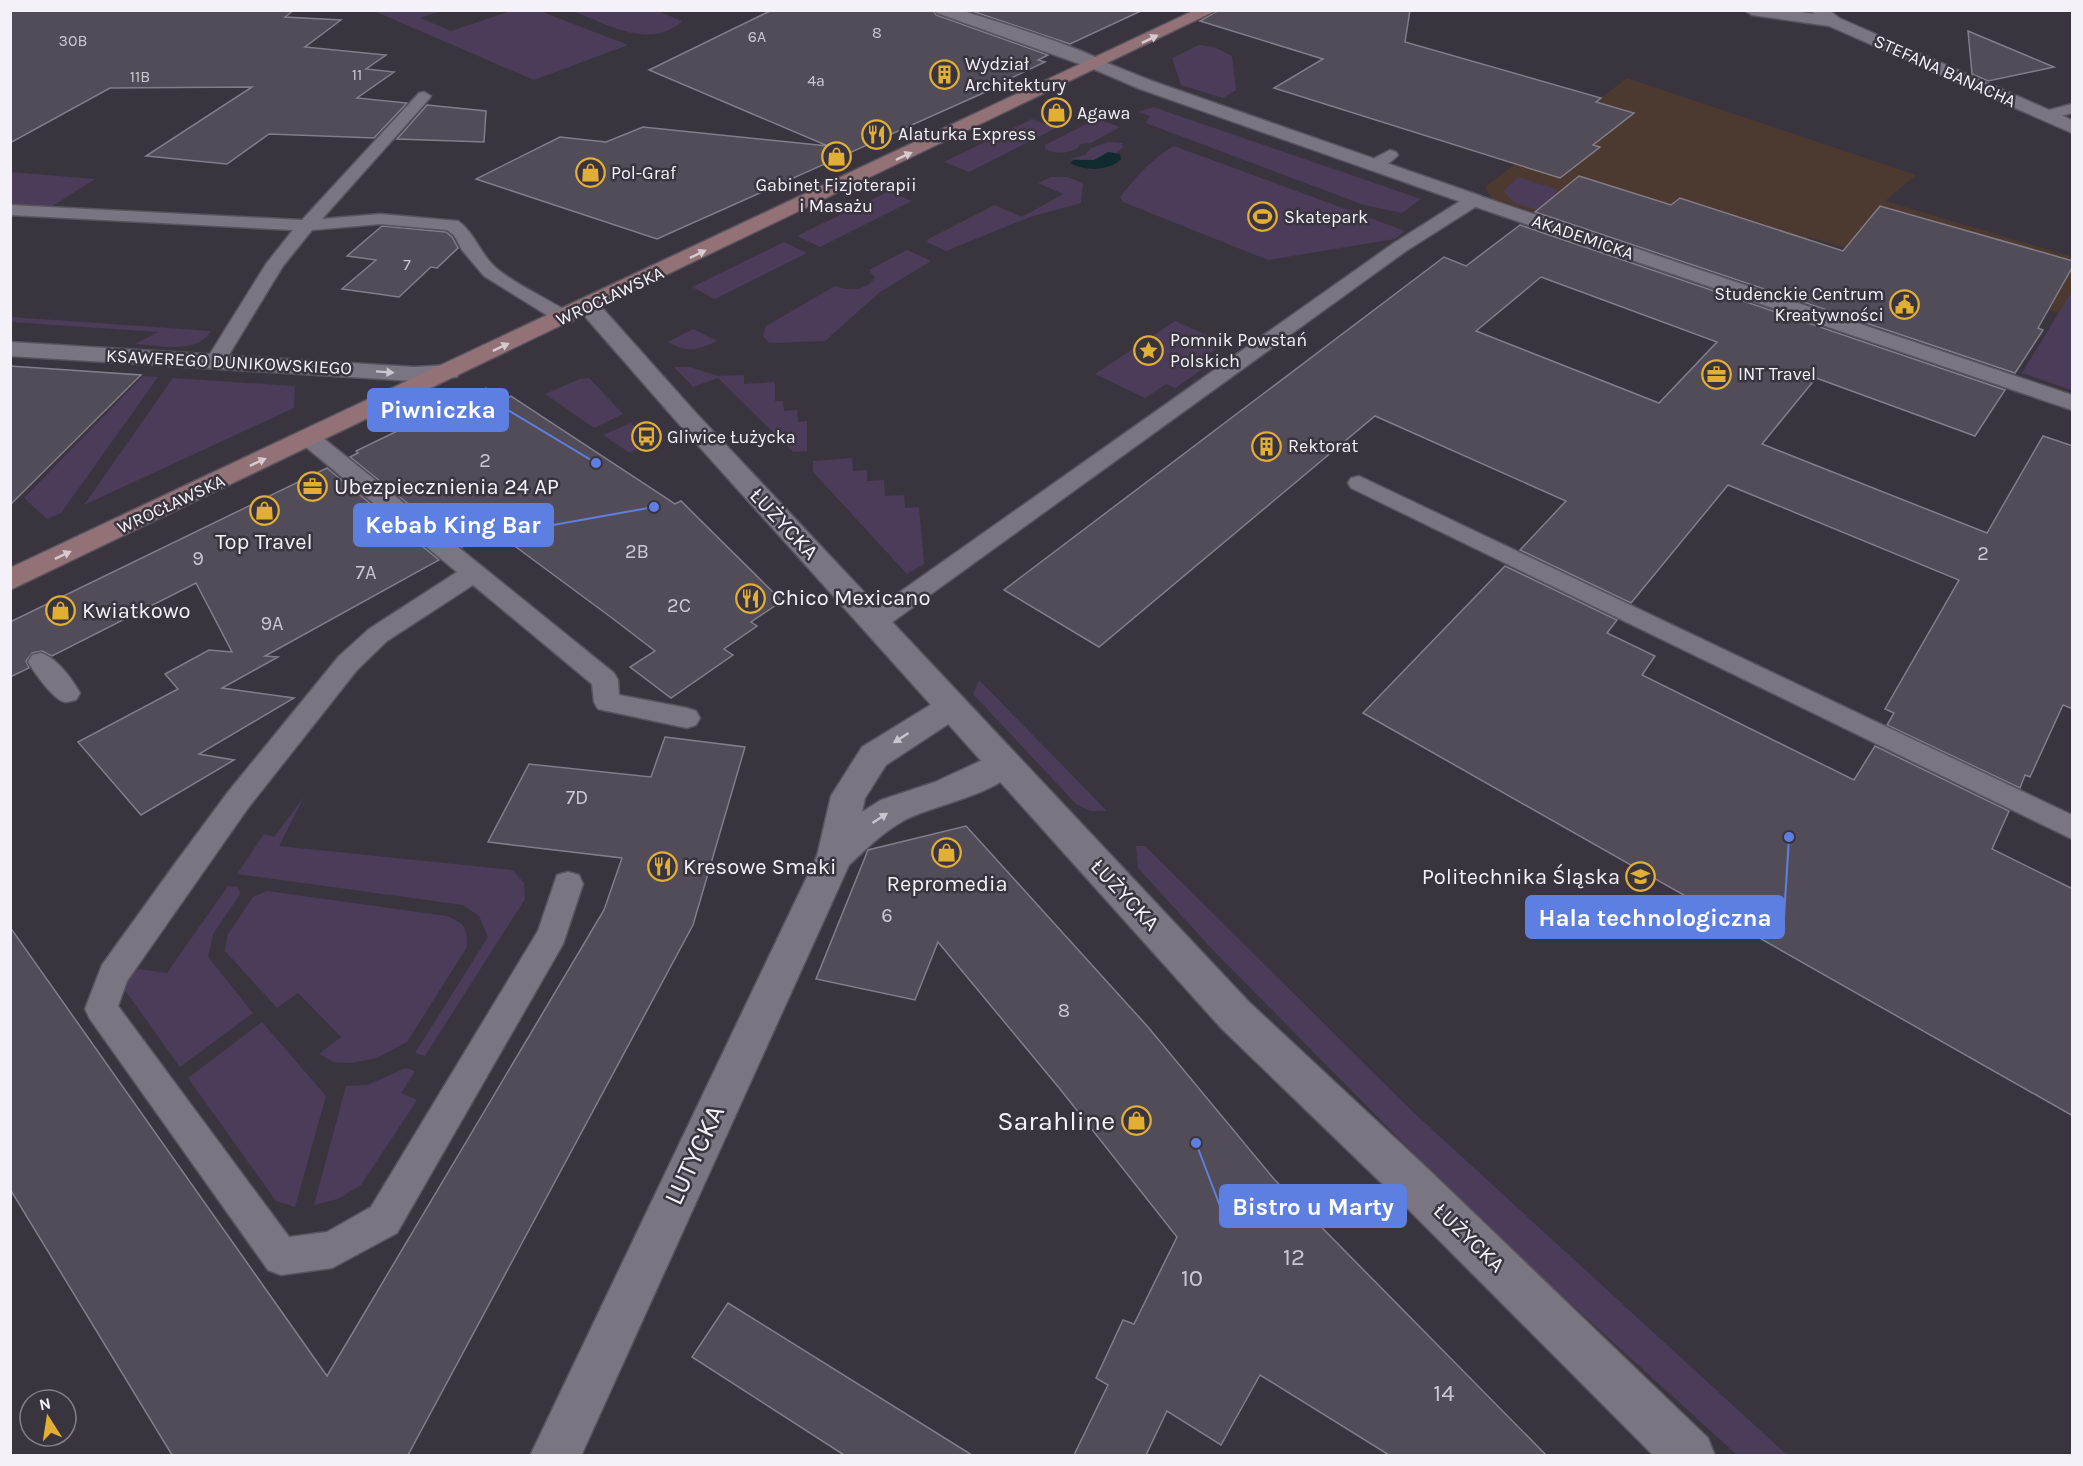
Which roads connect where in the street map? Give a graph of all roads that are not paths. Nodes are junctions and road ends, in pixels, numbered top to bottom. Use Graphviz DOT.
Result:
graph roads {
  1 [pos="943,10"];
  2 [pos="1209,10"];
  3 [pos="1752,10"];
  4 [pos="1819,10"];
  5 [pos="1833,22"];
  6 [pos="1097,64"];
  7 [pos="424,96"];
  8 [pos="2073,109"];
  9 [pos="2046,115"];
  10 [pos="2073,127"];
  11 [pos="1390,155"];
  12 [pos="1373,165"];
  13 [pos="1474,200"];
  14 [pos="10,210"];
  15 [pos="306,225"];
  16 [pos="589,307"];
  17 [pos="565,318"];
  18 [pos="10,349"];
  19 [pos="214,362"];
  20 [pos="448,372"];
  21 [pos="2073,403"];
  22 [pos="309,438"];
  23 [pos="1359,483"];
  24 [pos="473,573"];
  25 [pos="10,580"];
  26 [pos="875,622"];
  27 [pos="40,662"];
  28 [pos="67,693"];
  29 [pos="951,707"];
  30 [pos="687,718"];
  31 [pos="1002,764"];
  32 [pos="2073,828"];
  33 [pos="835,855"];
  34 [pos="568,885"];
  35 [pos="555,1455"];
  36 [pos="1690,1455"];
  1 -- 6 [label="street, AKADEMICKA"];
  6 -- 2 [label="main road, WROCŁAWSKA, one-way"];
  3 -- 5 [label="street"];
  4 -- 5 [label="street, STEFANA BANACHA"];
  5 -- 9 [label="street, STEFANA BANACHA"];
  6 -- 12 [label="street, AKADEMICKA"];
  16 -- 6 [label="main road, WROCŁAWSKA, one-way"];
  7 -- 15 [label="lane"];
  8 -- 9 [label="lane"];
  9 -- 10 [label="street, STEFANA BANACHA"];
  11 -- 12 [label="lane"];
  12 -- 13 [label="street, AKADEMICKA"];
  13 -- 21 [label="street, AKADEMICKA"];
  13 -- 26 [label="lane"];
  14 -- 15 [label="lane"];
  15 -- 17 [label="lane"];
  15 -- 19 [label="lane"];
  16 -- 17 [label="main road, WROCŁAWSKA"];
  16 -- 26 [label="street, ŁUŻYCKA"];
  20 -- 17 [label="main road, WROCŁAWSKA, one-way"];
  18 -- 19 [label="street, KSAWEREGO DUNIKOWSKIEGO"];
  19 -- 20 [label="street, KSAWEREGO DUNIKOWSKIEGO, one-way"];
  20 -- 22 [label="main road, WROCŁAWSKA"];
  22 -- 24 [label="lane"];
  25 -- 22 [label="main road, WROCŁAWSKA, one-way"];
  23 -- 32 [label="lane"];
  24 -- 30 [label="lane"];
  24 -- 34 [label="lane"];
  26 -- 29 [label="street, ŁUŻYCKA"];
  27 -- 28 [label="lane"];
  29 -- 31 [label="street, ŁUŻYCKA"];
  29 -- 33 [label="street, LUTYCKA, one-way"];
  33 -- 31 [label="street, LUTYCKA, one-way"];
  31 -- 36 [label="street, ŁUŻYCKA"];
  33 -- 35 [label="street, LUTYCKA"];
}
